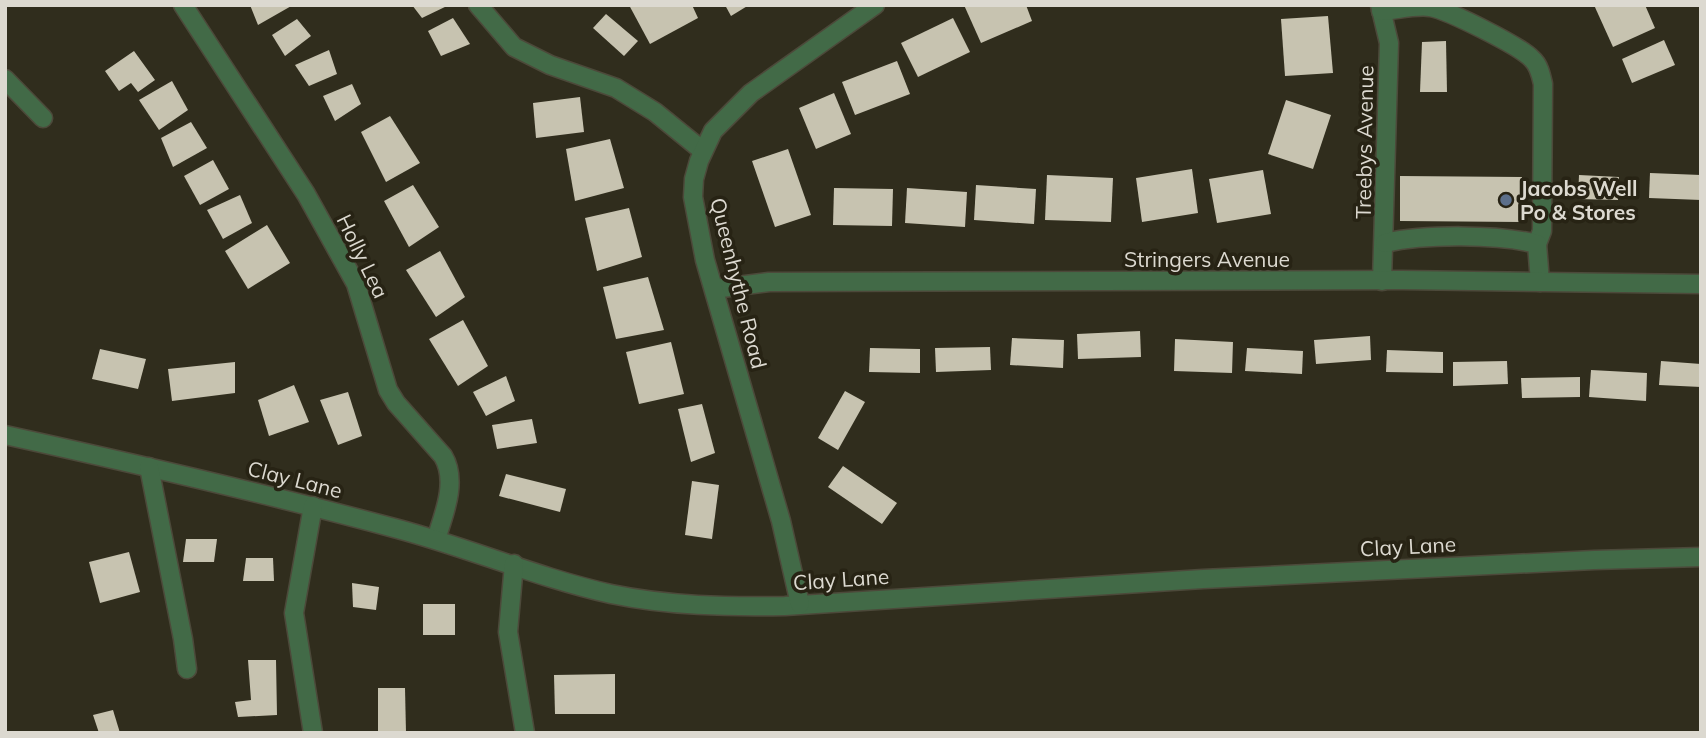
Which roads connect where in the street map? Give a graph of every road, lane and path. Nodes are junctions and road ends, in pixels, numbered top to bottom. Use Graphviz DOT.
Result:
graph roads {
  1 [pos="183,5"];
  2 [pos="478,5"];
  3 [pos="875,5"];
  4 [pos="1380,8"];
  5 [pos="5,79"];
  6 [pos="43,118"];
  7 [pos="703,151"];
  8 [pos="1384,243"];
  9 [pos="1537,244"];
  10 [pos="1382,281"];
  11 [pos="1540,282"];
  12 [pos="1701,284"];
  13 [pos="714,289"];
  14 [pos="5,435"];
  15 [pos="149,467"];
  16 [pos="313,506"];
  17 [pos="436,539"];
  18 [pos="1701,557"];
  19 [pos="514,565"];
  20 [pos="800,604"];
  21 [pos="187,669"];
  22 [pos="313,733"];
  23 [pos="525,733"];
  1 -- 17 [label="street, Holly Lea"];
  2 -- 7 [label="street"];
  3 -- 7 [label="street, Queenhythe Road"];
  4 -- 8 [label="street, Treebys Avenue"];
  4 -- 9 [label="street"];
  5 -- 6 [label="street"];
  7 -- 13 [label="street, Queenhythe Road"];
  8 -- 9 [label="street"];
  8 -- 10 [label="street, Treebys Avenue"];
  9 -- 11 [label="street"];
  10 -- 11 [label="street, Stringers Avenue"];
  10 -- 13 [label="street, Stringers Avenue"];
  11 -- 12 [label="street, Stringers Avenue"];
  13 -- 20 [label="street, Queenhythe Road"];
  14 -- 15 [label="street, Clay Lane"];
  15 -- 16 [label="street, Clay Lane"];
  15 -- 21 [label="street"];
  16 -- 17 [label="street, Clay Lane"];
  16 -- 22 [label="street"];
  17 -- 19 [label="street, Clay Lane"];
  18 -- 20 [label="street, Clay Lane"];
  19 -- 20 [label="street, Clay Lane"];
  19 -- 23 [label="street"];
}
